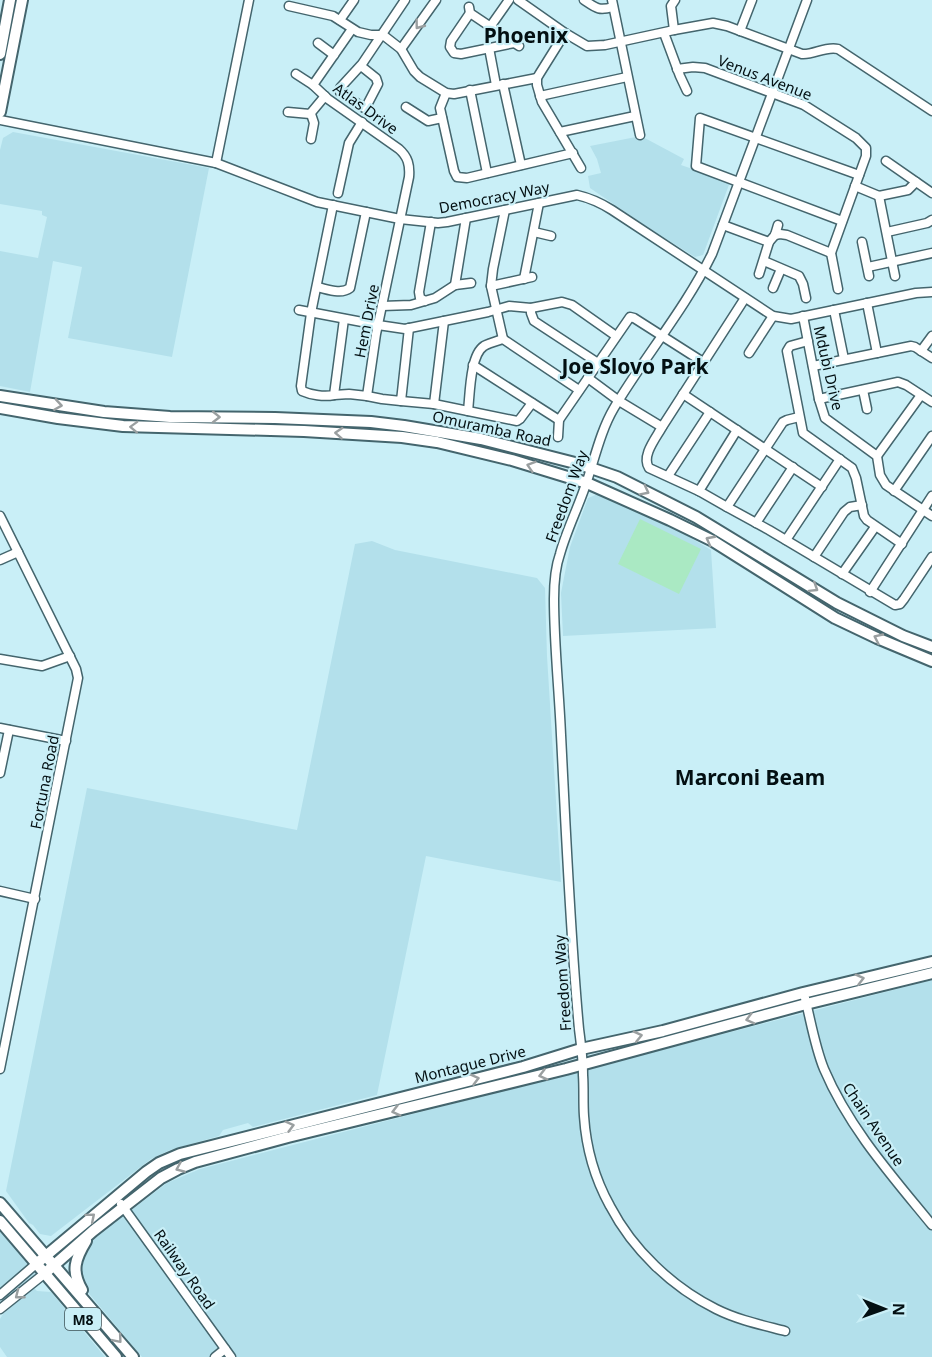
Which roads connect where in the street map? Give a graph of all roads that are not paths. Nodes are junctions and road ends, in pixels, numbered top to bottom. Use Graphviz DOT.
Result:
graph roads {
  1 [pos="10,0"];
  2 [pos="22,0"];
  3 [pos="249,0"];
  4 [pos="354,0"];
  5 [pos="405,0"];
  6 [pos="436,0"];
  7 [pos="509,0"];
  8 [pos="518,0"];
  9 [pos="584,0"];
  10 [pos="675,0"];
  11 [pos="752,0"];
  12 [pos="807,0"];
  13 [pos="613,4"];
  14 [pos="289,6"];
  15 [pos="340,21"];
  16 [pos="490,27"];
  17 [pos="352,30"];
  18 [pos="674,30"];
  19 [pos="740,31"];
  20 [pos="566,33"];
  21 [pos="664,33"];
  22 [pos="383,35"];
  23 [pos="620,41"];
  24 [pos="318,43"];
  25 [pos="489,48"];
  26 [pos="401,49"];
  27 [pos="788,50"];
  28 [pos="0,54"];
  29 [pos="334,55"];
  30 [pos="360,66"];
  31 [pos="677,69"];
  32 [pos="296,74"];
  33 [pos="627,77"];
  34 [pos="537,78"];
  35 [pos="500,84"];
  36 [pos="313,85"];
  37 [pos="470,90"];
  38 [pos="687,91"];
  39 [pos="446,93"];
  40 [pos="772,93"];
  41 [pos="325,96"];
  42 [pos="540,96"];
  43 [pos="406,107"];
  44 [pos="932,111"];
  45 [pos="0,112"];
  46 [pos="288,112"];
  47 [pos="311,114"];
  48 [pos="635,116"];
  49 [pos="442,118"];
  50 [pos="0,120"];
  51 [pos="362,122"];
  52 [pos="560,132"];
  53 [pos="640,135"];
  54 [pos="756,138"];
  55 [pos="311,139"];
  56 [pos="573,153"];
  57 [pos="886,161"];
  58 [pos="216,163"];
  59 [pos="521,165"];
  60 [pos="581,168"];
  61 [pos="487,173"];
  62 [pos="859,175"];
  63 [pos="739,182"];
  64 [pos="916,182"];
  65 [pos="855,186"];
  66 [pos="338,193"];
  67 [pos="932,193"];
  68 [pos="879,196"];
  69 [pos="539,203"];
  70 [pos="333,205"];
  71 [pos="505,210"];
  72 [pos="366,212"];
  73 [pos="466,218"];
  74 [pos="400,219"];
  75 [pos="932,220"];
  76 [pos="842,221"];
  77 [pos="431,222"];
  78 [pos="723,225"];
  79 [pos="778,225"];
  80 [pos="534,232"];
  81 [pos="887,232"];
  82 [pos="551,236"];
  83 [pos="772,239"];
  84 [pos="862,242"];
  85 [pos="831,253"];
  86 [pos="932,253"];
  87 [pos="764,261"];
  88 [pos="893,261"];
  89 [pos="868,267"];
  90 [pos="781,269"];
  91 [pos="704,271"];
  92 [pos="759,274"];
  93 [pos="869,276"];
  94 [pos="895,276"];
  95 [pos="471,283"];
  96 [pos="455,285"];
  97 [pos="491,286"];
  98 [pos="317,287"];
  99 [pos="773,288"];
  100 [pos="838,289"];
  101 [pos="932,292"];
  102 [pos="746,298"];
  103 [pos="806,298"];
  104 [pos="425,301"];
  105 [pos="867,303"];
  106 [pos="382,306"];
  107 [pos="495,308"];
  108 [pos="531,308"];
  109 [pos="298,310"];
  110 [pos="834,310"];
  111 [pos="311,313"];
  112 [pos="773,316"];
  113 [pos="804,316"];
  114 [pos="344,319"];
  115 [pos="444,321"];
  116 [pos="378,325"];
  117 [pos="409,328"];
  118 [pos="616,336"];
  119 [pos="932,336"];
  120 [pos="662,337"];
  121 [pos="503,339"];
  122 [pos="808,341"];
  123 [pos="921,351"];
  124 [pos="748,353"];
  125 [pos="877,353"];
  126 [pos="932,358"];
  127 [pos="844,359"];
  128 [pos="703,362"];
  129 [pos="598,363"];
  130 [pos="473,365"];
  131 [pos="813,366"];
  132 [pos="588,378"];
  133 [pos="579,390"];
  134 [pos="863,390"];
  135 [pos="683,394"];
  136 [pos="334,395"];
  137 [pos="921,395"];
  138 [pos="0,396"];
  139 [pos="367,396"];
  140 [pos="819,399"];
  141 [pos="401,400"];
  142 [pos="619,401"];
  143 [pos="932,402"];
  144 [pos="532,403"];
  145 [pos="434,404"];
  146 [pos="0,408"];
  147 [pos="867,409"];
  148 [pos="468,411"];
  149 [pos="710,412"];
  150 [pos="799,417"];
  151 [pos="559,420"];
  152 [pos="662,428"];
  153 [pos="738,430"];
  154 [pos="558,436"];
  155 [pos="932,436"];
  156 [pos="765,449"];
  157 [pos="877,456"];
  158 [pos="840,459"];
  159 [pos="592,467"];
  160 [pos="793,467"];
  161 [pos="668,476"];
  162 [pos="587,483"];
  163 [pos="822,487"];
  164 [pos="699,490"];
  165 [pos="894,492"];
  166 [pos="932,496"];
  167 [pos="862,505"];
  168 [pos="727,507"];
  169 [pos="923,510"];
  170 [pos="0,516"];
  171 [pos="932,516"];
  172 [pos="756,523"];
  173 [pos="875,527"];
  174 [pos="786,540"];
  175 [pos="902,544"];
  176 [pos="18,552"];
  177 [pos="814,557"];
  178 [pos="932,557"];
  179 [pos="0,560"];
  180 [pos="842,574"];
  181 [pos="870,592"];
  182 [pos="932,647"];
  183 [pos="70,656"];
  184 [pos="0,659"];
  185 [pos="932,661"];
  186 [pos="4,729"];
  187 [pos="66,741"];
  188 [pos="0,773"];
  189 [pos="0,891"];
  190 [pos="35,898"];
  191 [pos="932,962"];
  192 [pos="932,973"];
  193 [pos="805,999"];
  194 [pos="581,1050"];
  195 [pos="583,1065"];
  196 [pos="0,1068"];
  197 [pos="116,1196"];
  198 [pos="0,1204"];
  199 [pos="124,1207"];
  200 [pos="0,1221"];
  201 [pos="932,1225"];
  202 [pos="93,1230"];
  203 [pos="41,1260"];
  204 [pos="55,1265"];
  205 [pos="44,1274"];
  206 [pos="0,1295"];
  207 [pos="0,1309"];
  208 [pos="104,1322"];
  209 [pos="785,1331"];
  210 [pos="225,1349"];
  211 [pos="116,1357"];
  212 [pos="133,1357"];
  213 [pos="215,1357"];
  214 [pos="231,1357"];
  1 -- 28 [label="main road"];
  2 -- 45 [label="main road"];
  3 -- 58 [label="street"];
  4 -- 15 [label="street"];
  5 -- 22 [label="street"];
  6 -- 26 [label="street, one-way"];
  7 -- 16 [label="street"];
  8 -- 20 [label="street"];
  9 -- 13 [label="street"];
  10 -- 18 [label="street"];
  11 -- 19 [label="street"];
  12 -- 27 [label="street, Freedom Way"];
  13 -- 23 [label="street"];
  14 -- 15 [label="street"];
  15 -- 17 [label="street"];
  16 -- 25 [label="street"];
  16 -- 25 [label="street"];
  17 -- 22 [label="street"];
  17 -- 29 [label="street, Atlas Drive"];
  18 -- 19 [label="street"];
  18 -- 21 [label="street"];
  19 -- 27 [label="street"];
  20 -- 23 [label="street"];
  20 -- 34 [label="street"];
  21 -- 23 [label="street"];
  21 -- 31 [label="street"];
  22 -- 26 [label="street"];
  22 -- 30 [label="street"];
  23 -- 33 [label="street"];
  24 -- 29 [label="street"];
  25 -- 35 [label="street"];
  26 -- 39 [label="street"];
  27 -- 40 [label="street, Freedom Way"];
  27 -- 44 [label="street"];
  29 -- 36 [label="street, Atlas Drive"];
  30 -- 30 [label="street"];
  31 -- 38 [label="street"];
  31 -- 40 [label="street, Venus Avenue"];
  32 -- 36 [label="street"];
  33 -- 42 [label="street"];
  33 -- 48 [label="street"];
  34 -- 35 [label="street"];
  34 -- 42 [label="street"];
  35 -- 37 [label="street"];
  35 -- 59 [label="street"];
  36 -- 41 [label="street, Atlas Drive"];
  37 -- 39 [label="street"];
  37 -- 61 [label="street"];
  39 -- 49 [label="street"];
  40 -- 54 [label="street, Freedom Way"];
  40 -- 62 [label="street, Venus Avenue"];
  41 -- 47 [label="street"];
  41 -- 51 [label="street, Atlas Drive"];
  42 -- 52 [label="street"];
  43 -- 49 [label="street"];
  46 -- 47 [label="street"];
  47 -- 55 [label="street"];
  48 -- 52 [label="street"];
  48 -- 53 [label="street"];
  49 -- 61 [label="street"];
  50 -- 58 [label="street, Democracy Way"];
  51 -- 66 [label="street"];
  51 -- 74 [label="street, Atlas Drive"];
  52 -- 56 [label="street"];
  54 -- 62 [label="street"];
  54 -- 63 [label="street, Freedom Way"];
  54 -- 63 [label="street"];
  56 -- 59 [label="street"];
  56 -- 60 [label="street"];
  57 -- 64 [label="street"];
  58 -- 70 [label="street, Democracy Way"];
  59 -- 61 [label="street"];
  62 -- 65 [label="street"];
  63 -- 76 [label="street"];
  63 -- 78 [label="street, Freedom Way"];
  64 -- 67 [label="street"];
  64 -- 68 [label="street"];
  65 -- 68 [label="street"];
  65 -- 76 [label="street"];
  68 -- 81 [label="street"];
  69 -- 71 [label="street, Democracy Way"];
  69 -- 80 [label="street"];
  69 -- 91 [label="street, Democracy Way"];
  70 -- 72 [label="street, Democracy Way"];
  70 -- 98 [label="street"];
  71 -- 73 [label="street, Democracy Way"];
  71 -- 97 [label="street"];
  72 -- 74 [label="street, Democracy Way"];
  72 -- 98 [label="street"];
  73 -- 77 [label="street, Democracy Way"];
  73 -- 96 [label="street"];
  74 -- 77 [label="street, Democracy Way"];
  74 -- 106 [label="street, Hem Drive"];
  75 -- 81 [label="street"];
  76 -- 85 [label="street"];
  77 -- 104 [label="street"];
  78 -- 83 [label="street"];
  78 -- 91 [label="street, Freedom Way"];
  79 -- 83 [label="street"];
  80 -- 82 [label="street"];
  80 -- 97 [label="street"];
  81 -- 88 [label="street"];
  83 -- 85 [label="street"];
  83 -- 87 [label="street"];
  84 -- 89 [label="street"];
  85 -- 100 [label="street"];
  86 -- 88 [label="street"];
  87 -- 90 [label="street"];
  87 -- 92 [label="street"];
  88 -- 89 [label="street"];
  88 -- 94 [label="street"];
  89 -- 93 [label="street"];
  90 -- 99 [label="street"];
  90 -- 103 [label="street"];
  91 -- 102 [label="street, Democracy Way"];
  91 -- 120 [label="street, Freedom Way"];
  95 -- 96 [label="street"];
  96 -- 104 [label="street"];
  97 -- 107 [label="street"];
  98 -- 111 [label="street"];
  101 -- 105 [label="street"];
  102 -- 112 [label="street, Democracy Way"];
  102 -- 128 [label="street"];
  104 -- 106 [label="street"];
  105 -- 110 [label="street"];
  105 -- 125 [label="street"];
  106 -- 116 [label="street, Hem Drive"];
  107 -- 108 [label="street"];
  107 -- 115 [label="street"];
  107 -- 121 [label="street"];
  108 -- 118 [label="street"];
  108 -- 129 [label="street"];
  109 -- 111 [label="street"];
  110 -- 113 [label="street"];
  110 -- 127 [label="street"];
  111 -- 114 [label="street"];
  111 -- 136 [label="street"];
  112 -- 113 [label="street"];
  112 -- 124 [label="street"];
  113 -- 122 [label="street, Mdubi Drive"];
  114 -- 116 [label="street"];
  114 -- 136 [label="street"];
  115 -- 117 [label="street"];
  115 -- 145 [label="street"];
  116 -- 117 [label="street"];
  116 -- 139 [label="street, Hem Drive"];
  117 -- 141 [label="street"];
  118 -- 120 [label="street"];
  118 -- 129 [label="street"];
  119 -- 123 [label="street"];
  120 -- 128 [label="street"];
  120 -- 142 [label="street, Freedom Way"];
  121 -- 130 [label="street"];
  121 -- 133 [label="street"];
  122 -- 131 [label="street, Mdubi Drive"];
  122 -- 150 [label="street"];
  123 -- 125 [label="street"];
  123 -- 126 [label="street"];
  125 -- 127 [label="street"];
  127 -- 131 [label="street"];
  128 -- 135 [label="street"];
  129 -- 132 [label="street"];
  130 -- 144 [label="street"];
  130 -- 148 [label="street"];
  131 -- 140 [label="street, Mdubi Drive"];
  132 -- 133 [label="street"];
  132 -- 142 [label="street"];
  133 -- 151 [label="street"];
  134 -- 137 [label="street"];
  134 -- 140 [label="street"];
  134 -- 147 [label="street"];
  135 -- 149 [label="street"];
  135 -- 152 [label="street"];
  136 -- 139 [label="street"];
  137 -- 143 [label="street"];
  137 -- 157 [label="street"];
  138 -- 159 [label="main road, Omuramba Road, one-way"];
  139 -- 141 [label="street"];
  140 -- 157 [label="street, Mdubi Drive"];
  141 -- 145 [label="street"];
  142 -- 152 [label="street"];
  142 -- 159 [label="street, Freedom Way"];
  144 -- 148 [label="street"];
  144 -- 151 [label="street"];
  145 -- 148 [label="street"];
  162 -- 146 [label="main road, Omuramba Road, one-way"];
  149 -- 153 [label="street"];
  149 -- 161 [label="street"];
  150 -- 156 [label="street"];
  150 -- 158 [label="street"];
  151 -- 154 [label="street"];
  152 -- 161 [label="street"];
  153 -- 156 [label="street"];
  153 -- 164 [label="street"];
  155 -- 165 [label="street"];
  156 -- 160 [label="street"];
  156 -- 168 [label="street"];
  157 -- 165 [label="street"];
  158 -- 163 [label="street"];
  158 -- 167 [label="street"];
  159 -- 162 [label="street, Freedom Way"];
  159 -- 182 [label="main road, Omuramba Road, one-way"];
  160 -- 163 [label="street"];
  160 -- 172 [label="street"];
  161 -- 164 [label="street"];
  185 -- 162 [label="main road, Omuramba Road, one-way"];
  162 -- 194 [label="street, Freedom Way"];
  163 -- 174 [label="street"];
  164 -- 168 [label="street"];
  165 -- 169 [label="street"];
  166 -- 169 [label="street"];
  167 -- 173 [label="street"];
  167 -- 177 [label="street"];
  168 -- 172 [label="street"];
  169 -- 171 [label="street"];
  169 -- 175 [label="street"];
  170 -- 176 [label="street, Fortuna Road"];
  172 -- 174 [label="street"];
  173 -- 175 [label="street"];
  173 -- 180 [label="street"];
  174 -- 177 [label="street"];
  175 -- 181 [label="street"];
  176 -- 179 [label="street"];
  176 -- 183 [label="street, Fortuna Road"];
  177 -- 180 [label="street"];
  178 -- 181 [label="street"];
  180 -- 181 [label="street"];
  183 -- 184 [label="street"];
  183 -- 187 [label="street, Fortuna Road"];
  186 -- 187 [label="street"];
  186 -- 188 [label="street"];
  187 -- 190 [label="street, Fortuna Road"];
  189 -- 190 [label="street"];
  190 -- 196 [label="street, Fortuna Road"];
  193 -- 191 [label="main road, Montague Drive, one-way"];
  192 -- 193 [label="main road, Montague Drive"];
  194 -- 193 [label="main road, Montague Drive, one-way"];
  193 -- 195 [label="main road, Montague Drive, one-way"];
  193 -- 201 [label="street, Chain Avenue"];
  194 -- 195 [label="street, Freedom Way"];
  197 -- 194 [label="main road, Montague Drive, one-way"];
  195 -- 199 [label="main road, Montague Drive, one-way"];
  195 -- 209 [label="street, Freedom Way"];
  197 -- 199 [label="street, Railway Road"];
  203 -- 197 [label="main road, Montague Drive, one-way"];
  198 -- 203 [label="main road"];
  199 -- 202 [label="main road, Montague Drive"];
  199 -- 210 [label="street, Railway Road"];
  200 -- 203 [label="main road, M8"];
  202 -- 204 [label="main road, Montague Drive"];
  202 -- 208 [label="main road"];
  203 -- 204 [label="main road, M8"];
  203 -- 205 [label="main road, M8"];
  203 -- 206 [label="street"];
  204 -- 205 [label="main road, Montague Drive"];
  204 -- 208 [label="main road, M8"];
  205 -- 207 [label="street, one-way"];
  205 -- 211 [label="main road, M8"];
  208 -- 212 [label="main road, M8, one-way"];
  210 -- 213 [label="street"];
  210 -- 214 [label="street, Railway Road"];
}
